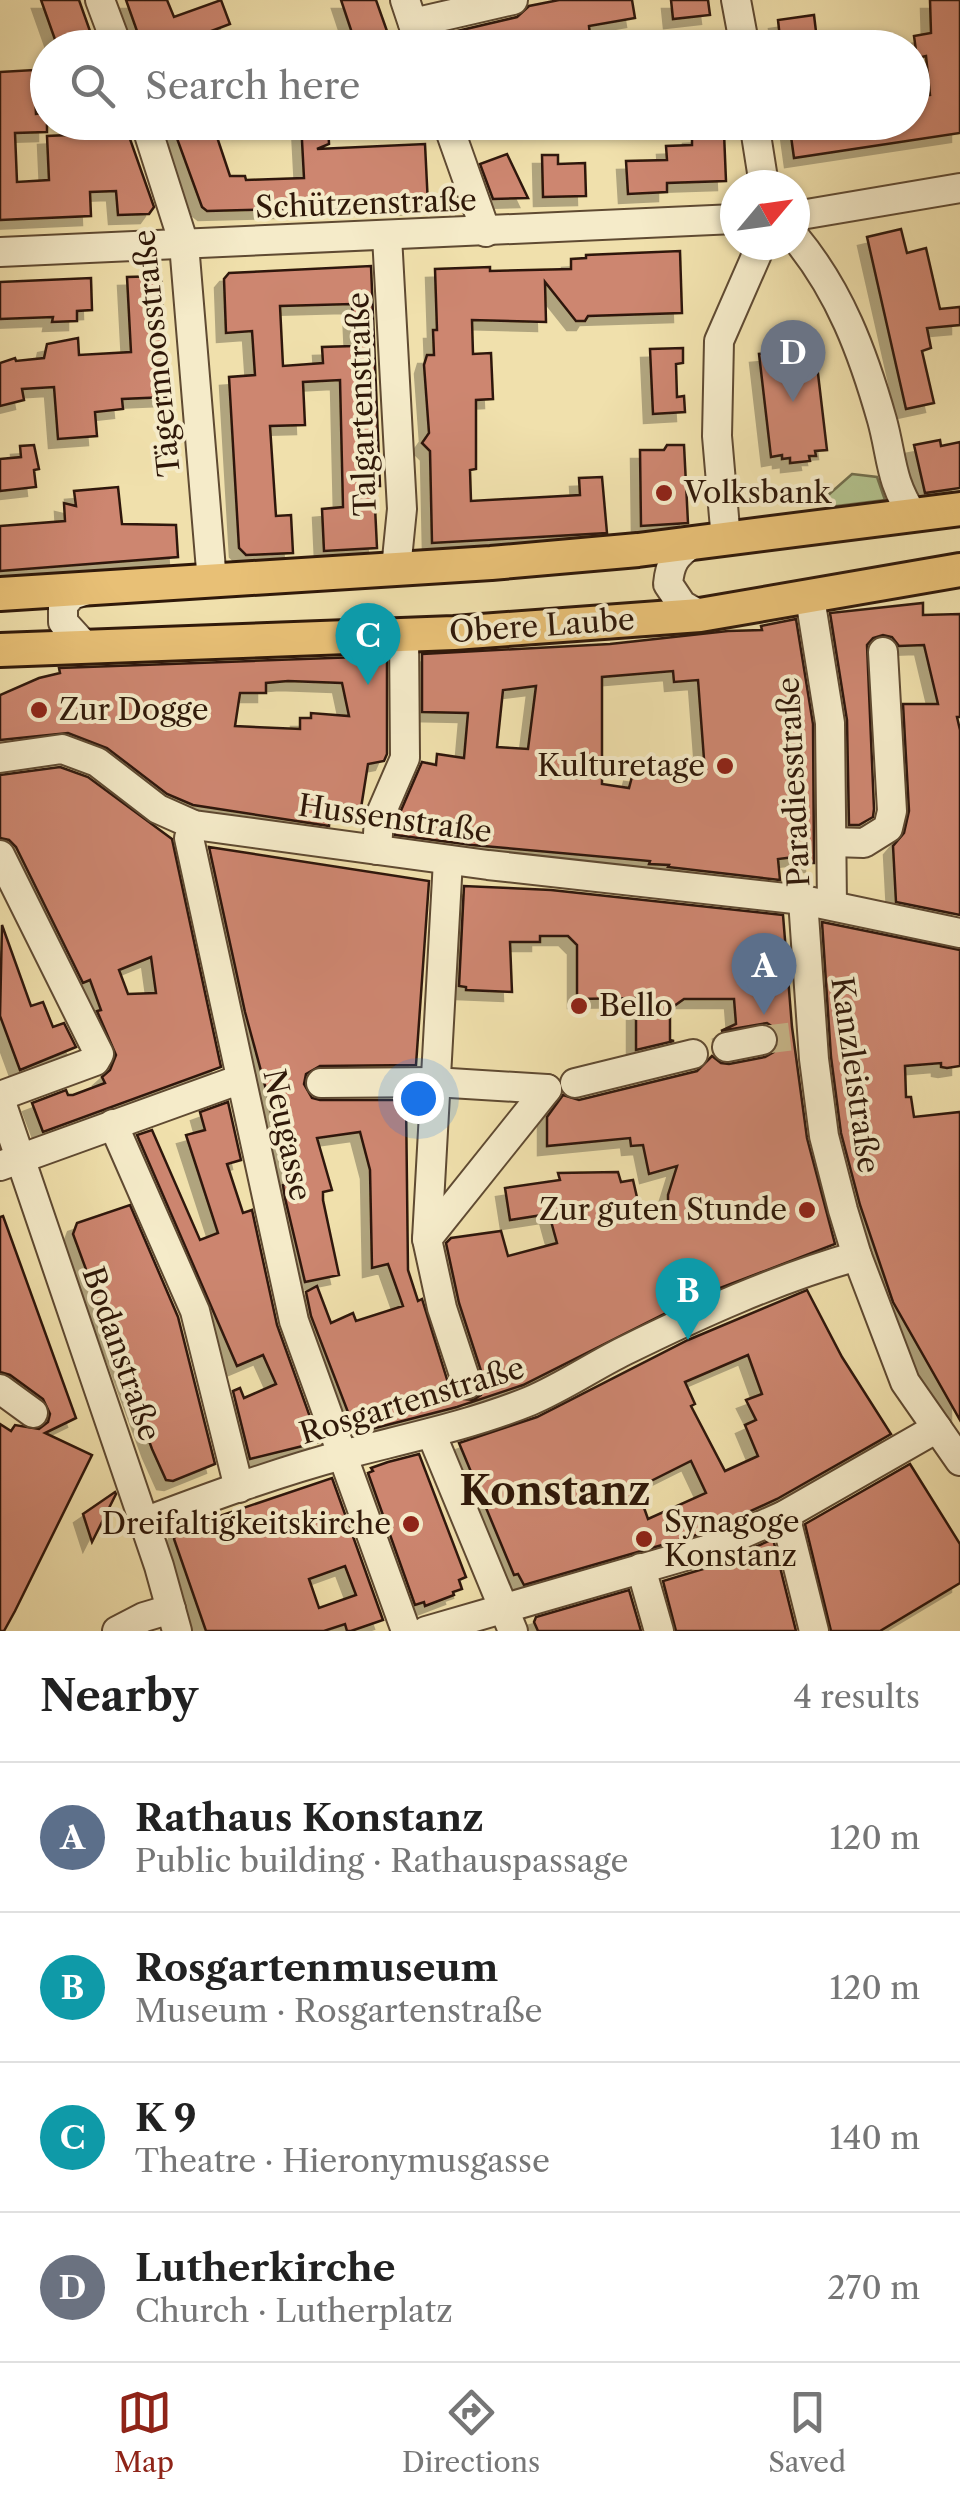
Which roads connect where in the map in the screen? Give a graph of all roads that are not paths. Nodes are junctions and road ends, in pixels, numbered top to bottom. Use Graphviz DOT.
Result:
graph roads {
  1 [pos="100,0"];
  2 [pos="513,0"];
  3 [pos="736,0"];
  4 [pos="413,23"];
  5 [pos="111,30"];
  6 [pos="742,30"];
  7 [pos="151,140"];
  8 [pos="453,140"];
  9 [pos="757,140"];
  10 [pos="762,170"];
  11 [pos="960,188"];
  12 [pos="810,213"];
  13 [pos="720,220"];
  14 [pos="486,232"];
  15 [pos="388,236"];
  16 [pos="184,244"];
  17 [pos="0,252"];
  18 [pos="810,259"];
  19 [pos="755,260"];
  20 [pos="960,509"];
  21 [pos="913,515"];
  22 [pos="726,540"];
  23 [pos="692,544"];
  24 [pos="396,569"];
  25 [pos="960,570"];
  26 [pos="212,582"];
  27 [pos="91,588"];
  28 [pos="0,594"];
  29 [pos="810,598"];
  30 [pos="700,615"];
  31 [pos="404,634"];
  32 [pos="84,646"];
  33 [pos="0,650"];
  34 [pos="883,652"];
  35 [pos="0,758"];
  36 [pos="194,825"];
  37 [pos="833,842"];
  38 [pos="377,850"];
  39 [pos="0,855"];
  40 [pos="448,860"];
  41 [pos="802,900"];
  42 [pos="832,904"];
  43 [pos="960,933"];
  44 [pos="762,1040"];
  45 [pos="728,1047"];
  46 [pos="693,1054"];
  47 [pos="241,1079"];
  48 [pos="434,1082"];
  49 [pos="322,1083"];
  50 [pos="576,1083"];
  51 [pos="0,1097"];
  52 [pos="113,1124"];
  53 [pos="10,1162"];
  54 [pos="428,1239"];
  55 [pos="857,1256"];
  56 [pos="467,1384"];
  57 [pos="0,1389"];
  58 [pos="33,1413"];
  59 [pos="936,1428"];
  60 [pos="431,1433"];
  61 [pos="342,1455"];
  62 [pos="960,1461"];
  63 [pos="239,1488"];
  64 [pos="785,1515"];
  65 [pos="144,1522"];
  66 [pos="641,1568"];
  67 [pos="174,1620"];
  68 [pos="509,1620"];
  69 [pos="117,1631"];
  70 [pos="406,1631"];
  71 [pos="426,1631"];
  72 [pos="659,1631"];
  73 [pos="814,1631"];
  1 -- 5 [label="street"];
  2 -- 4 [label="street"];
  3 -- 6 [label="street"];
  7 -- 16 [label="street, Tägermoosstraße"];
  8 -- 14 [label="street"];
  9 -- 10 [label="street"];
  11 -- 12 [label="street"];
  13 -- 14 [label="street, Schützenstraße"];
  14 -- 15 [label="street, Schützenstraße"];
  15 -- 16 [label="street, Schützenstraße"];
  15 -- 24 [label="street, Talgartenstraße"];
  16 -- 17 [label="street, Schützenstraße"];
  16 -- 26 [label="street, Tägermoosstraße"];
  18 -- 21 [label="street"];
  19 -- 22 [label="street"];
  20 -- 21 [label="main road"];
  21 -- 22 [label="main road"];
  22 -- 23 [label="main road"];
  23 -- 24 [label="main road"];
  23 -- 30 [label="street, Obere Laube"];
  24 -- 26 [label="main road"];
  25 -- 29 [label="main road, Obere Laube"];
  26 -- 27 [label="main road"];
  27 -- 28 [label="main road"];
  27 -- 32 [label="street"];
  29 -- 30 [label="main road, Obere Laube"];
  29 -- 37 [label="street, Paradiesstraße"];
  30 -- 31 [label="main road, Obere Laube"];
  31 -- 32 [label="main road, Obere Laube"];
  31 -- 38 [label="street"];
  32 -- 33 [label="main road, Obere Laube"];
  34 -- 37 [label="street"];
  35 -- 36 [label="street, Hussenstraße"];
  36 -- 38 [label="street, Hussenstraße"];
  36 -- 47 [label="street, Neugasse"];
  37 -- 42 [label="street, Paradiesstraße"];
  38 -- 40 [label="street, Hussenstraße"];
  39 -- 51 [label="street"];
  40 -- 41 [label="street, Hussenstraße"];
  40 -- 48 [label="street"];
  41 -- 42 [label="street, Hussenstraße"];
  41 -- 55 [label="street, Kanzleistraße"];
  42 -- 43 [label="street, Hussenstraße"];
  44 -- 45 [label="street"];
  46 -- 50 [label="street"];
  47 -- 52 [label="street"];
  47 -- 61 [label="street, Neugasse"];
  48 -- 49 [label="street"];
  48 -- 54 [label="street"];
  48 -- 54 [label="street"];
  51 -- 53 [label="street, Bodanstraße"];
  52 -- 53 [label="street"];
  52 -- 63 [label="street"];
  53 -- 65 [label="street, Bodanstraße"];
  54 -- 56 [label="street"];
  55 -- 59 [label="street, Kanzleistraße"];
  55 -- 60 [label="street, Rosgartenstraße"];
  57 -- 58 [label="street"];
  59 -- 62 [label="street, Kanzleistraße"];
  59 -- 64 [label="street"];
  60 -- 61 [label="street, Rosgartenstraße"];
  60 -- 68 [label="street"];
  61 -- 63 [label="street, Rosgartenstraße"];
  61 -- 70 [label="street, Neugasse"];
  63 -- 65 [label="street, Rosgartenstraße"];
  64 -- 66 [label="street"];
  64 -- 73 [label="street"];
  65 -- 67 [label="street, Bodanstraße"];
  66 -- 68 [label="street"];
  66 -- 72 [label="street"];
  67 -- 69 [label="street"];
  68 -- 71 [label="street"];
}
